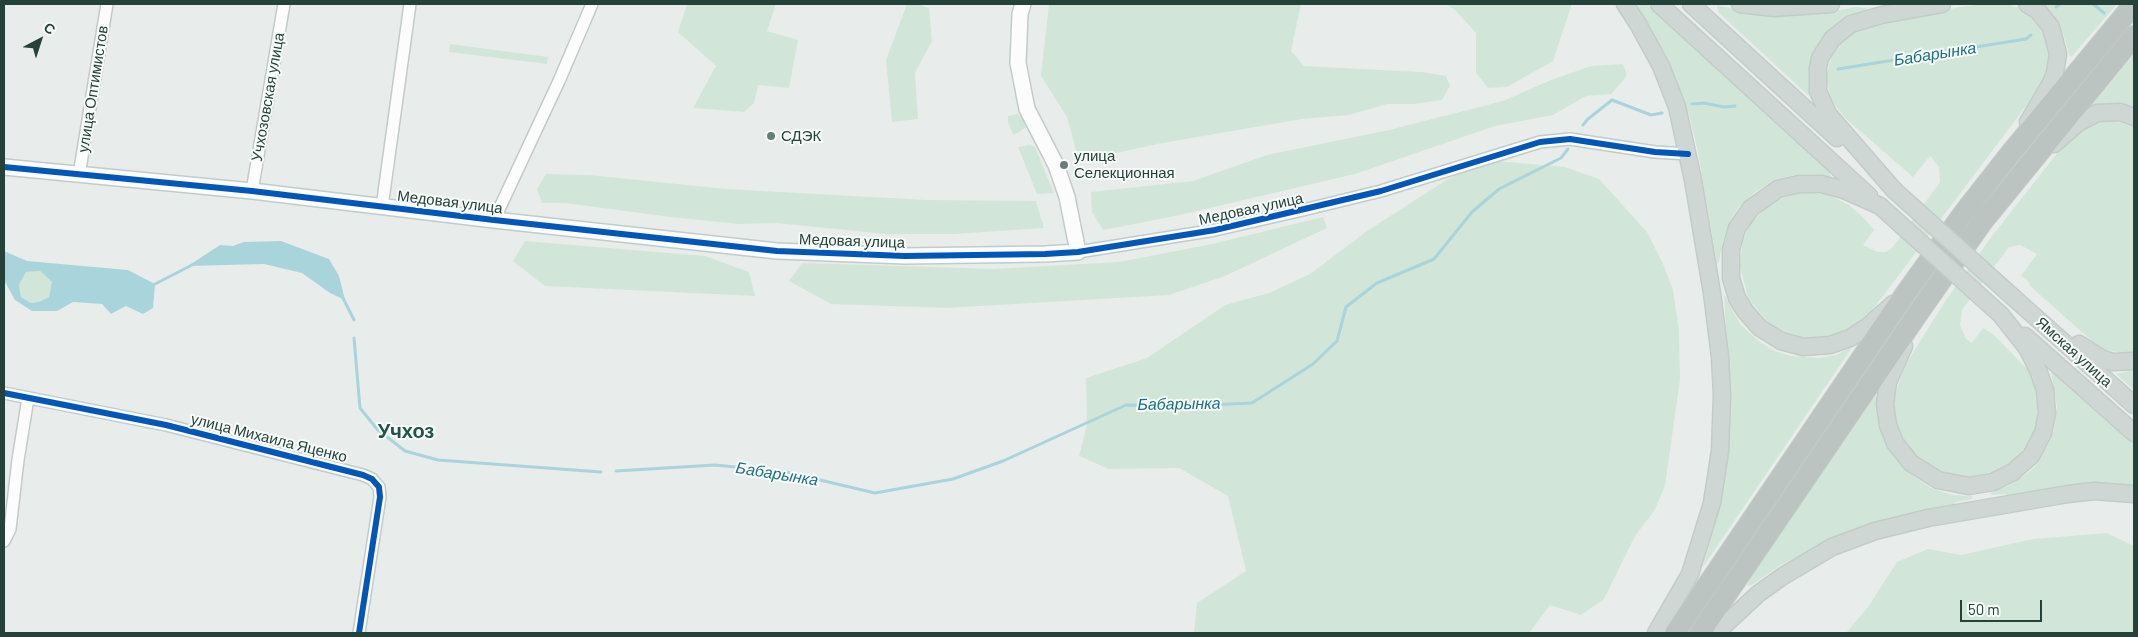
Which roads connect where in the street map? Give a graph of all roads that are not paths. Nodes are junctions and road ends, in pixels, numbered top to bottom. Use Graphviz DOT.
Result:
graph roads {
  1 [pos="107,4"];
  2 [pos="284,4"];
  3 [pos="410,4"];
  4 [pos="592,4"];
  5 [pos="1023,4"];
  6 [pos="1625,4"];
  7 [pos="1659,4"];
  8 [pos="1691,4"];
  9 [pos="1740,4"];
  10 [pos="1831,4"];
  11 [pos="1942,4"];
  12 [pos="2028,4"];
  13 [pos="2134,4"];
  14 [pos="2134,36"];
  15 [pos="2134,117"];
  16 [pos="1688,154"];
  17 [pos="2010,154"];
  18 [pos="4,167"];
  19 [pos="2026,168"];
  20 [pos="79,175"];
  21 [pos="1894,190"];
  22 [pos="252,191"];
  23 [pos="1880,206"];
  24 [pos="382,207"];
  25 [pos="494,220"];
  26 [pos="1078,252"];
  27 [pos="1906,293"];
  28 [pos="2014,298"];
  29 [pos="1923,306"];
  30 [pos="2001,314"];
  31 [pos="2134,361"];
  32 [pos="4,393"];
  33 [pos="28,398"];
  34 [pos="2134,406"];
  35 [pos="2134,433"];
  36 [pos="2134,494"];
  37 [pos="4,541"];
  38 [pos="359,633"];
  39 [pos="1656,633"];
  40 [pos="1675,633"];
  41 [pos="1700,633"];
  42 [pos="1716,633"];
  1 -- 20 [label="street, улица Оптимистов"];
  2 -- 22 [label="street, Учхозовская улица"];
  3 -- 24 [label="street"];
  4 -- 25 [label="street"];
  5 -- 26 [label="street"];
  6 -- 16 [label="main road"];
  7 -- 23 [label="main road"];
  8 -- 21 [label="main road"];
  9 -- 10 [label="main road"];
  11 -- 21 [label="main road"];
  12 -- 17 [label="main road"];
  13 -- 17 [label="highway"];
  14 -- 19 [label="highway"];
  15 -- 19 [label="main road"];
  16 -- 26 [label="street, Медовая улица"];
  16 -- 39 [label="main road"];
  17 -- 27 [label="highway"];
  18 -- 20 [label="street, Медовая улица"];
  19 -- 29 [label="highway"];
  20 -- 22 [label="street, Медовая улица"];
  21 -- 28 [label="main road, bridge"];
  22 -- 24 [label="street, Медовая улица"];
  23 -- 27 [label="main road"];
  23 -- 30 [label="main road, bridge"];
  24 -- 25 [label="street, Медовая улица"];
  25 -- 26 [label="street, Медовая улица"];
  27 -- 40 [label="highway"];
  28 -- 31 [label="main road"];
  28 -- 34 [label="main road, Ямская улица"];
  29 -- 30 [label="main road"];
  29 -- 41 [label="highway"];
  30 -- 35 [label="main road"];
  32 -- 33 [label="street, улица Михаила Яценко"];
  33 -- 37 [label="street"];
  33 -- 38 [label="street, улица Михаила Яценко"];
  36 -- 42 [label="main road"];
}
